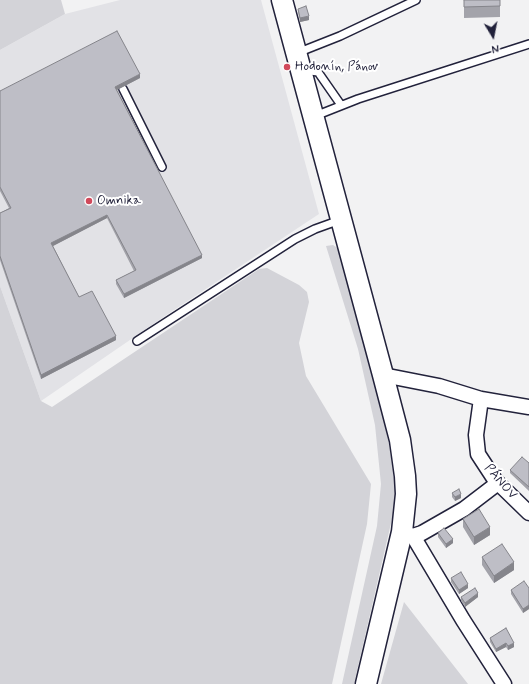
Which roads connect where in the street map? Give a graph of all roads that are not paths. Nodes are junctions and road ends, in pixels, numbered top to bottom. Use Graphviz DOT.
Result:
graph roads {
  1 [pos="282,0"];
  2 [pos="416,0"];
  3 [pos="529,44"];
  4 [pos="299,61"];
  5 [pos="123,89"];
  6 [pos="341,105"];
  7 [pos="314,116"];
  8 [pos="162,167"];
  9 [pos="342,220"];
  10 [pos="137,341"];
  11 [pos="383,375"];
  12 [pos="482,400"];
  13 [pos="529,407"];
  14 [pos="498,483"];
  15 [pos="529,513"];
  16 [pos="408,534"];
  17 [pos="366,684"];
  18 [pos="504,684"];
  1 -- 4 [label="main road"];
  2 -- 4 [label="lane"];
  3 -- 6 [label="lane"];
  4 -- 6 [label="lane"];
  4 -- 7 [label="main road"];
  5 -- 8 [label="lane"];
  6 -- 7 [label="lane"];
  7 -- 9 [label="main road"];
  9 -- 10 [label="lane"];
  9 -- 11 [label="main road"];
  11 -- 12 [label="street"];
  11 -- 16 [label="main road"];
  12 -- 13 [label="street"];
  12 -- 14 [label="street, PÁNOV"];
  14 -- 15 [label="street, PÁNOV"];
  14 -- 16 [label="street"];
  16 -- 17 [label="main road"];
  16 -- 18 [label="street"];
}
